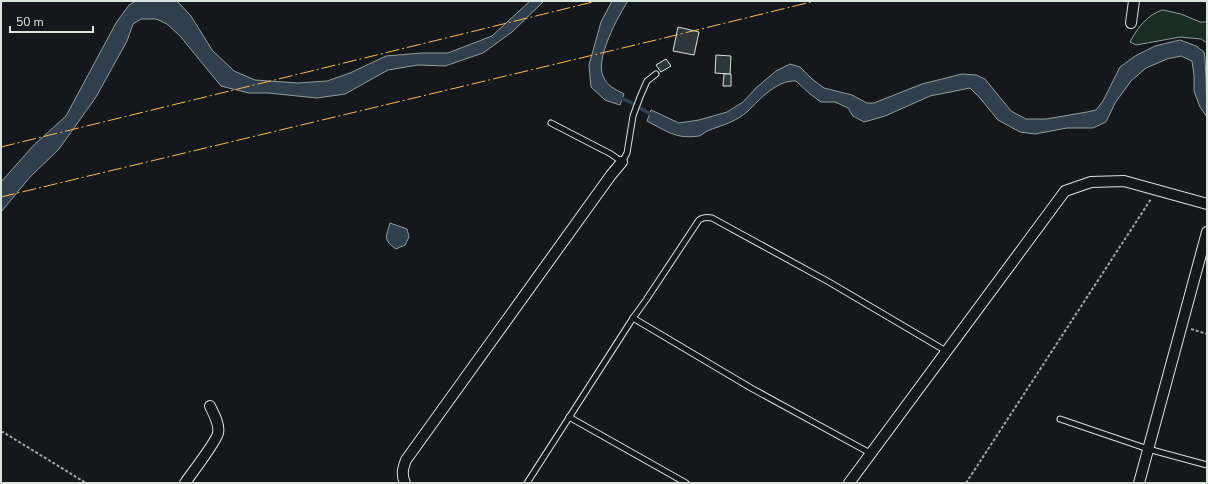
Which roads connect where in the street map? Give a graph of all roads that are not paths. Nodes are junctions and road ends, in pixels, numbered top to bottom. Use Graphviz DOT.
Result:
graph roads {
  1 [pos="1134,1"];
  2 [pos="1131,23"];
  3 [pos="656,74"];
  4 [pos="551,123"];
  5 [pos="622,162"];
  6 [pos="1207,204"];
  7 [pos="1207,232"];
  8 [pos="633,318"];
  9 [pos="946,351"];
  10 [pos="210,406"];
  11 [pos="569,417"];
  12 [pos="1060,419"];
  13 [pos="1148,448"];
  14 [pos="870,453"];
  15 [pos="1207,465"];
  16 [pos="185,483"];
  17 [pos="405,483"];
  18 [pos="527,483"];
  19 [pos="686,483"];
  20 [pos="849,483"];
  21 [pos="1138,483"];
  1 -- 2 [label="street"];
  3 -- 5 [label="lane"];
  4 -- 5 [label="lane"];
  5 -- 17 [label="street"];
  6 -- 9 [label="street"];
  7 -- 13 [label="street"];
  8 -- 9 [label="lane"];
  8 -- 11 [label="lane"];
  8 -- 14 [label="lane"];
  9 -- 14 [label="street"];
  10 -- 16 [label="street"];
  11 -- 18 [label="lane"];
  11 -- 19 [label="lane"];
  12 -- 13 [label="lane"];
  13 -- 15 [label="lane"];
  13 -- 21 [label="street"];
  14 -- 20 [label="street"];
}
